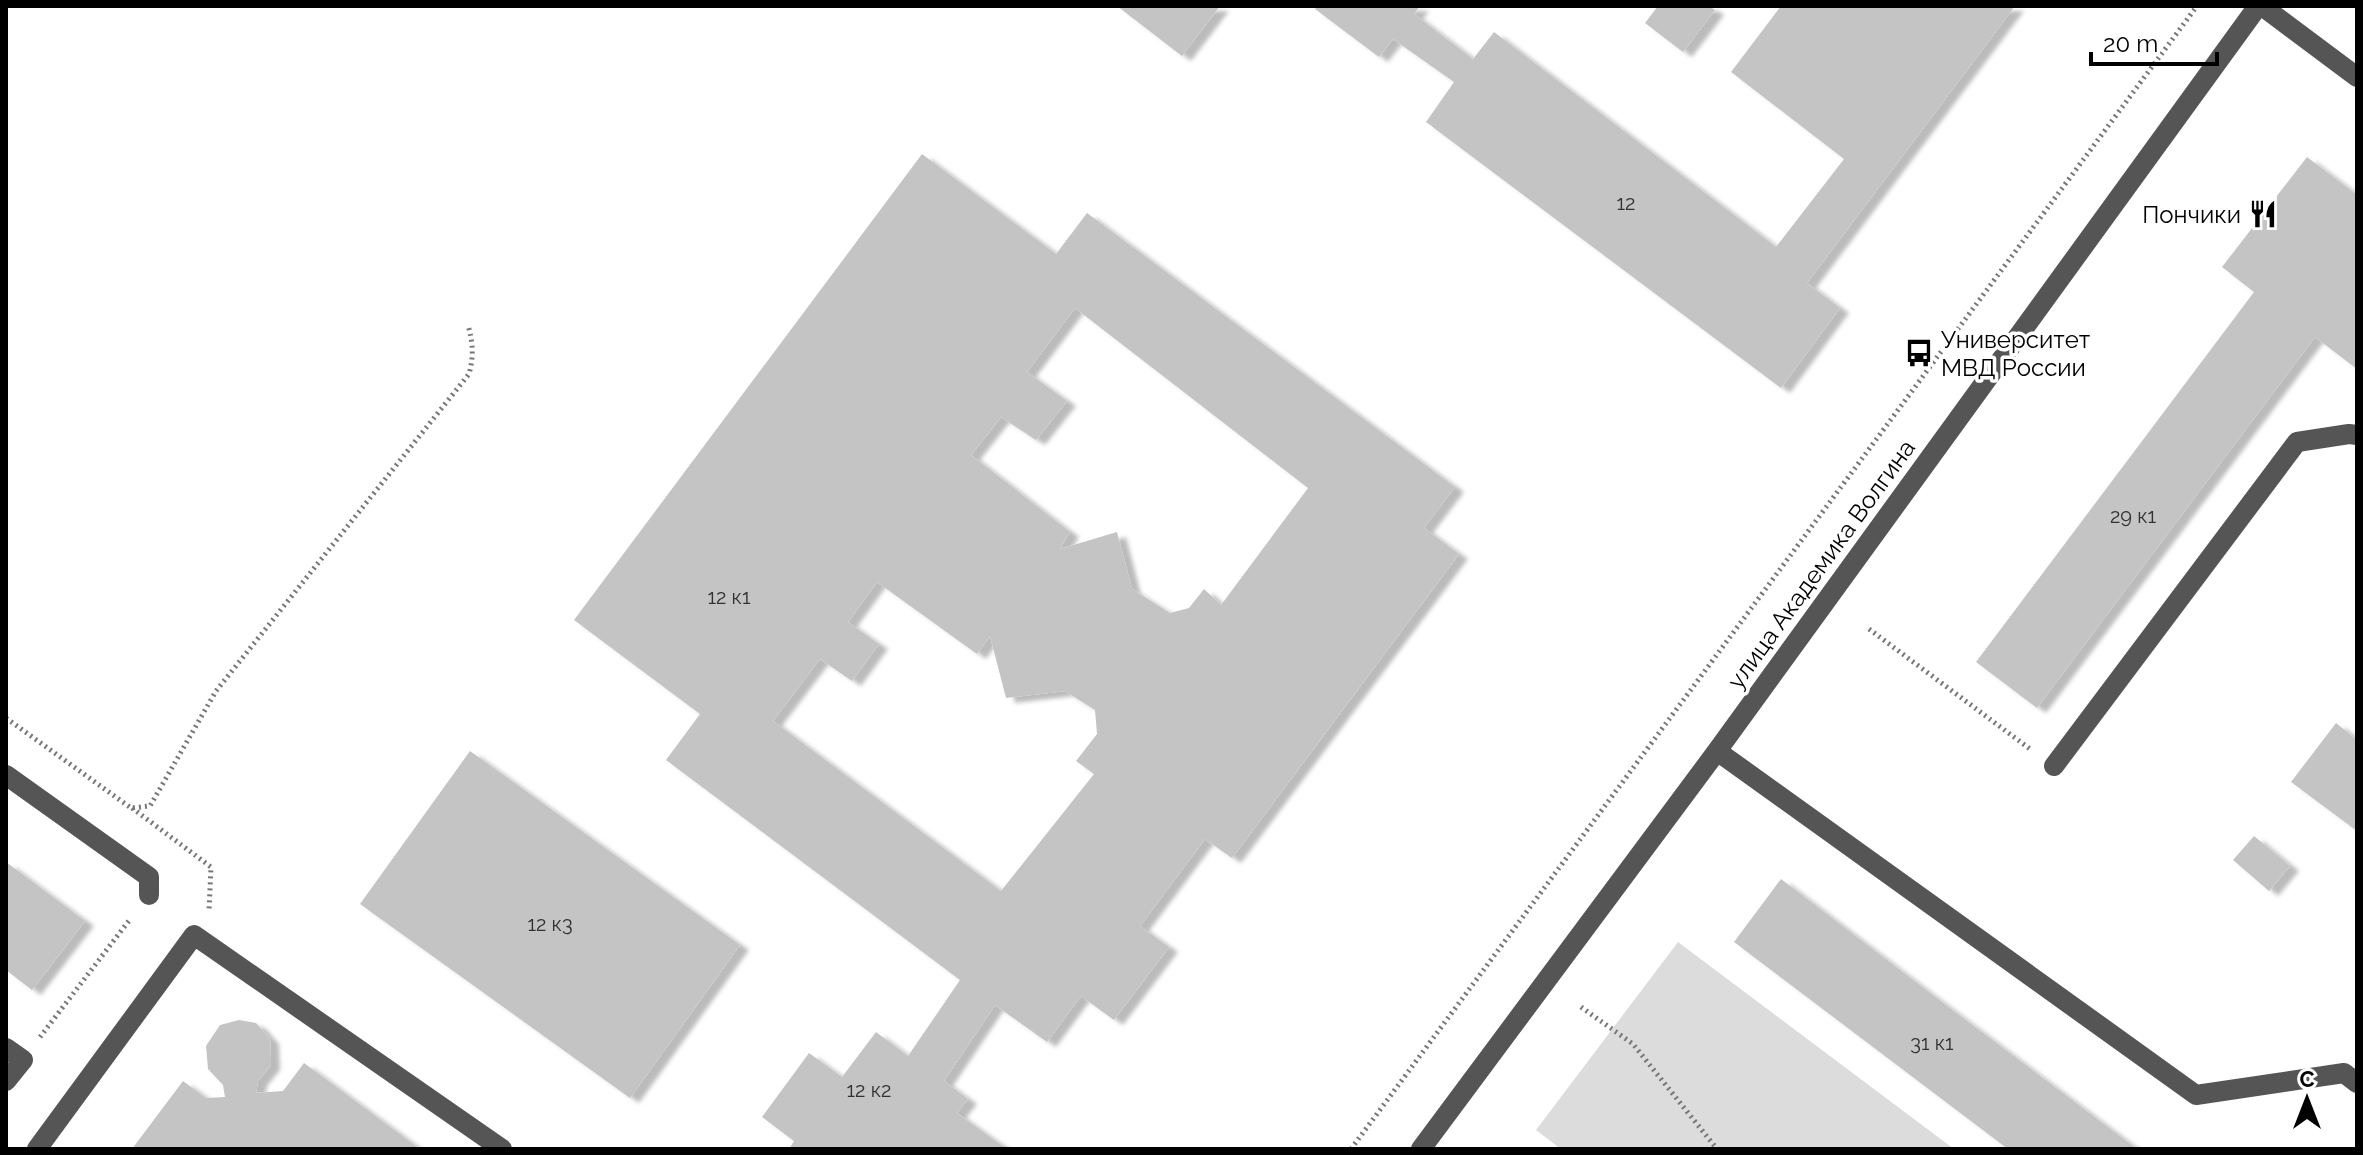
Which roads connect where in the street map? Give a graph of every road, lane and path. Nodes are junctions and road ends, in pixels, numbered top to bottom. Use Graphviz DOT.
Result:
graph roads {
  1 [pos="2197,6"];
  2 [pos="2260,6"];
  3 [pos="2357,77"];
  4 [pos="468,325"];
  5 [pos="2357,435"];
  6 [pos="1869,629"];
  7 [pos="6,718"];
  8 [pos="1717,751"];
  9 [pos="2054,766"];
  10 [pos="6,775"];
  11 [pos="131,808"];
  12 [pos="149,895"];
  13 [pos="194,935"];
  14 [pos="1581,1007"];
  15 [pos="14,1054"];
  16 [pos="6,1081"];
  17 [pos="2357,1083"];
  18 [pos="37,1149"];
  19 [pos="502,1149"];
  20 [pos="1351,1149"];
  21 [pos="1421,1149"];
  22 [pos="1717,1149"];
  1 -- 20 [label="path"];
  2 -- 3 [label="street"];
  2 -- 8 [label="street, улица Академика Волгина"];
  4 -- 11 [label="path"];
  5 -- 9 [label="street"];
  6 -- 9 [label="path"];
  7 -- 11 [label="path"];
  8 -- 17 [label="street"];
  8 -- 21 [label="street, улица Академика Волгина"];
  10 -- 12 [label="street"];
  11 -- 13 [label="path"];
  12 -- 15 [label="path"];
  13 -- 18 [label="street"];
  13 -- 19 [label="street"];
  14 -- 22 [label="path"];
  15 -- 16 [label="street"];
}
